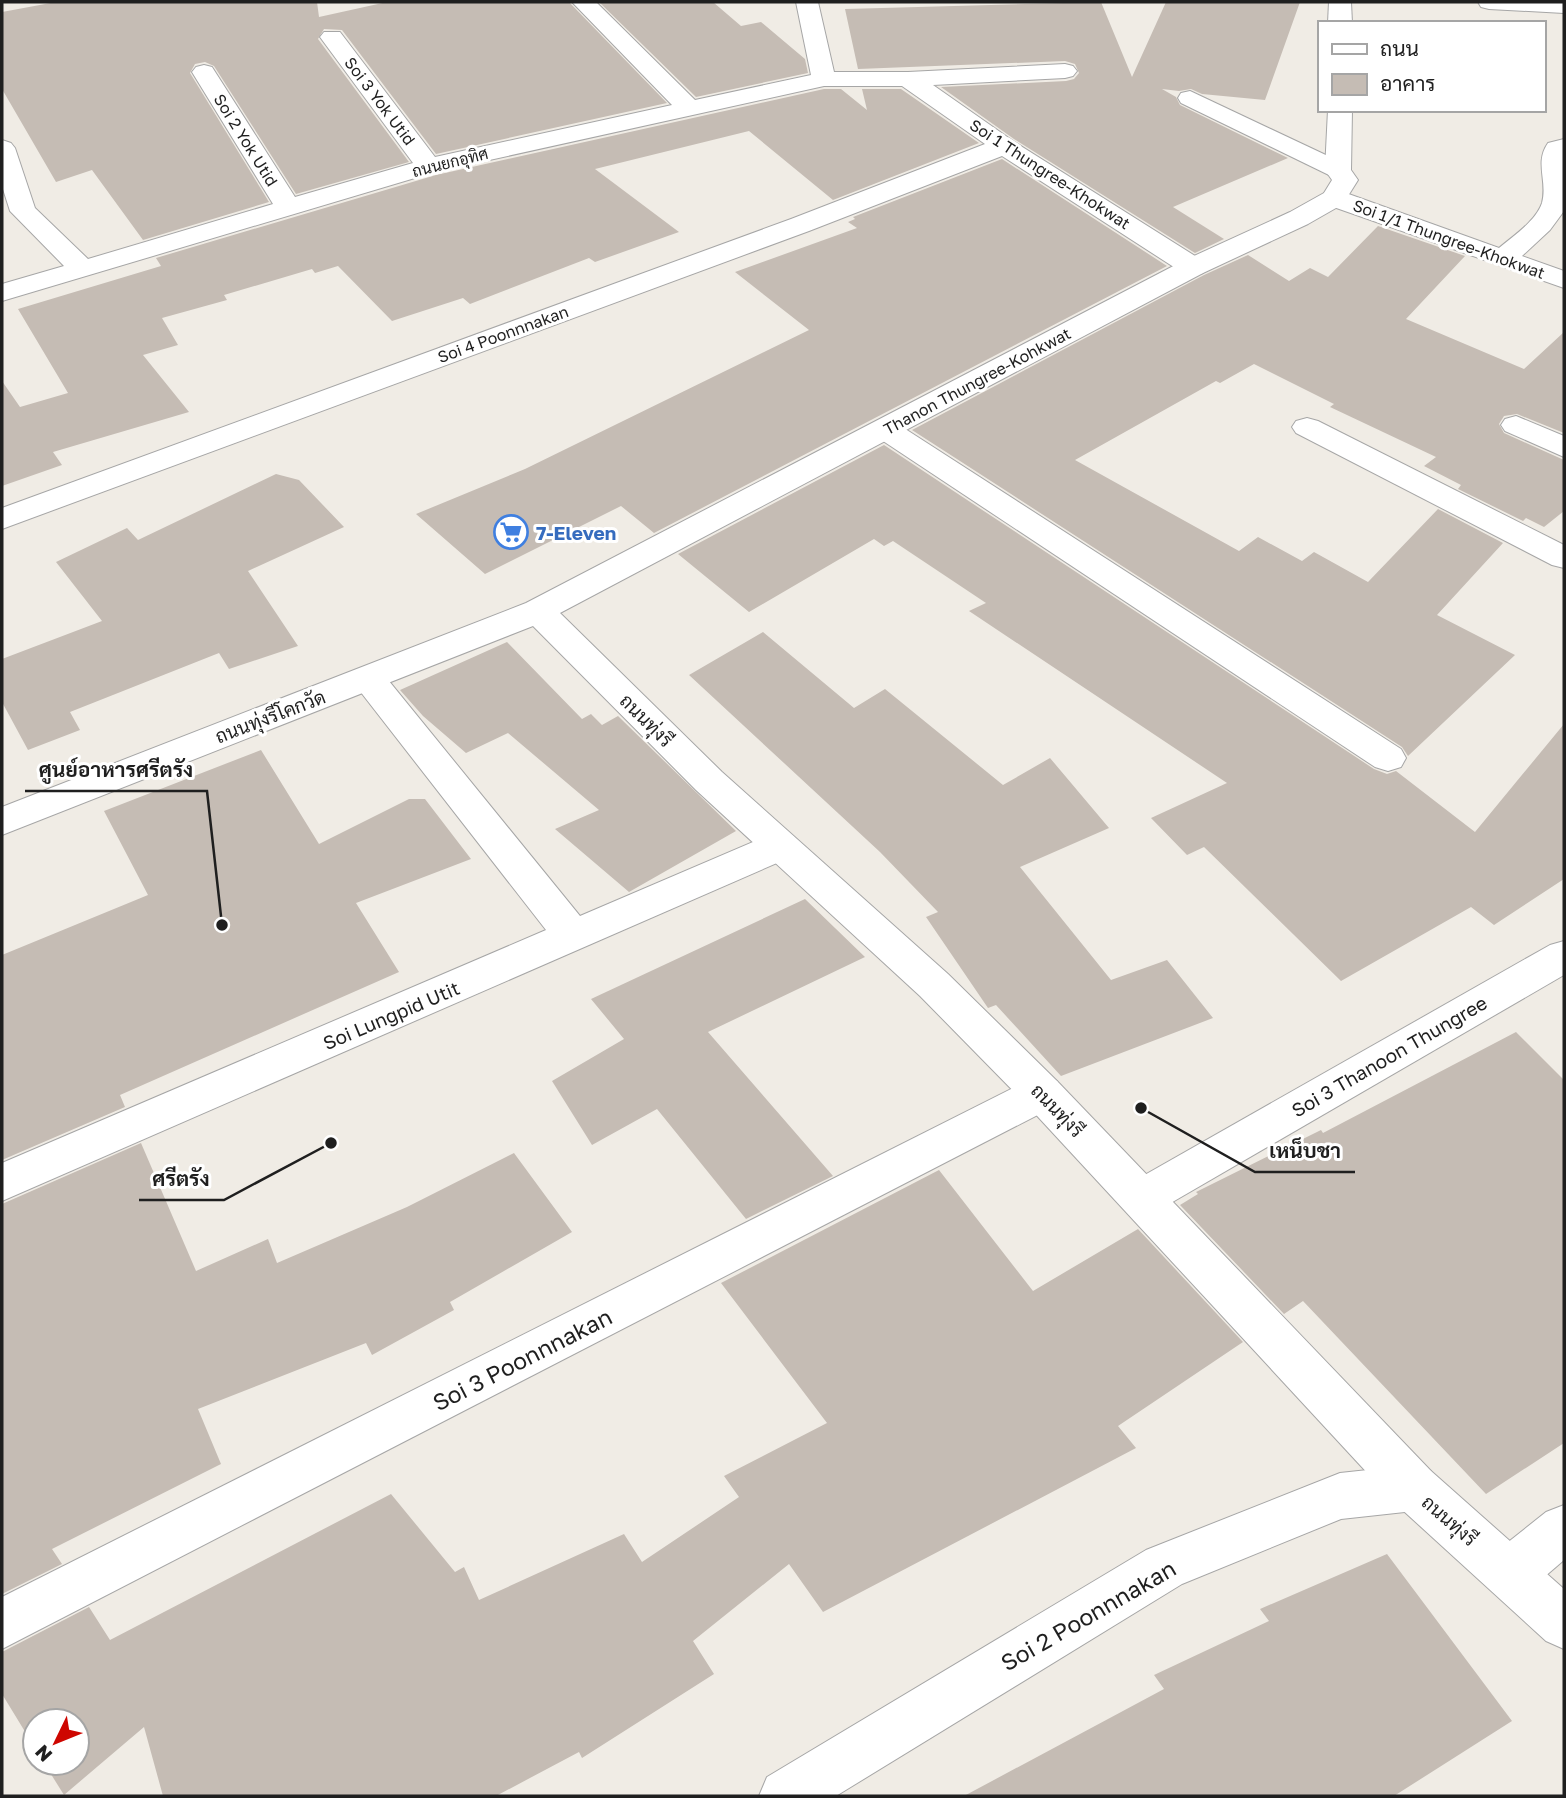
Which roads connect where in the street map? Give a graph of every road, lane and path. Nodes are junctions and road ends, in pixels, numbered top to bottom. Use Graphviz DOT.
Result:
graph roads {
  1 [pos="583,2"];
  2 [pos="807,2"];
  3 [pos="1340,2"];
  4 [pos="1489,2"];
  5 [pos="1564,6"];
  6 [pos="1340,21"];
  7 [pos="332,37"];
  8 [pos="1065,71"];
  9 [pos="204,72"];
  10 [pos="824,79"];
  11 [pos="908,79"];
  12 [pos="1190,98"];
  13 [pos="689,108"];
  14 [pos="1340,112"];
  15 [pos="1003,146"];
  16 [pos="1564,147"];
  17 [pos="2,148"];
  18 [pos="429,166"];
  19 [pos="1336,184"];
  20 [pos="288,207"];
  21 [pos="1503,258"];
  22 [pos="1194,267"];
  23 [pos="84,270"];
  24 [pos="1564,279"];
  25 [pos="2,293"];
  26 [pos="1516,425"];
  27 [pos="1307,427"];
  28 [pos="885,429"];
  29 [pos="1564,448"];
  30 [pos="2,519"];
  31 [pos="1564,558"];
  32 [pos="538,611"];
  33 [pos="368,678"];
  34 [pos="1388,758"];
  35 [pos="2,822"];
  36 [pos="780,846"];
  37 [pos="573,936"];
  38 [pos="1564,956"];
  39 [pos="1042,1093"];
  40 [pos="2,1183"];
  41 [pos="1142,1198"];
  42 [pos="1414,1488"];
  43 [pos="1564,1528"];
  44 [pos="1510,1573"];
  45 [pos="1564,1623"];
  46 [pos="2,1624"];
  47 [pos="786,1796"];
  1 -- 13 [label="street"];
  2 -- 10 [label="street"];
  3 -- 6 [label="street"];
  4 -- 5 [label="street"];
  7 -- 18 [label="street, Soi 3 Yok Utid"];
  8 -- 11 [label="street, ถนนยกอุทิศ"];
  9 -- 20 [label="street, Soi 2 Yok Utid"];
  10 -- 11 [label="street, ถนนยกอุทิศ"];
  10 -- 13 [label="street, ถนนยกอุทิศ"];
  11 -- 15 [label="street, Soi 1 Thungree-Khokwat"];
  12 -- 19 [label="street, Soi 1/1 Thungree-Khokwat"];
  13 -- 18 [label="street, ถนนยกอุทิศ"];
  14 -- 19 [label="street"];
  15 -- 22 [label="street, Soi 1 Thungree-Khokwat"];
  15 -- 30 [label="street, Soi 4 Poonnnakan"];
  16 -- 21 [label="street"];
  17 -- 23 [label="street"];
  18 -- 20 [label="street, ถนนยกอุทิศ"];
  19 -- 21 [label="street, Soi 1/1 Thungree-Khokwat"];
  19 -- 22 [label="street, Thanon Thungree-Kohkwat"];
  20 -- 23 [label="street, ถนนยกอุทิศ"];
  21 -- 24 [label="street, Soi 1/1 Thungree-Khokwat"];
  22 -- 28 [label="street, Thanon Thungree-Kohkwat"];
  23 -- 25 [label="street, ถนนยกอุทิศ"];
  26 -- 29 [label="street"];
  27 -- 31 [label="street"];
  28 -- 32 [label="street, Thanon Thungree-Kohkwat"];
  28 -- 34 [label="street"];
  32 -- 33 [label="street, ถนนทุ่งรีโคกวัด"];
  32 -- 36 [label="street, ถนนทุ่งรี"];
  33 -- 35 [label="street, ถนนทุ่งรีโคกวัด"];
  33 -- 37 [label="street"];
  36 -- 37 [label="street, Soi Lungpid Utit"];
  36 -- 39 [label="street, ถนนทุ่งรี"];
  37 -- 40 [label="street, Soi Lungpid Utit"];
  38 -- 41 [label="street, Soi 3 Thanoon Thungree"];
  39 -- 41 [label="street, ถนนทุ่งรี"];
  39 -- 46 [label="street, Soi 3 Poonnnakan"];
  41 -- 42 [label="street, ถนนทุ่งรี"];
  42 -- 44 [label="street, ถนนทุ่งรี"];
  42 -- 47 [label="street, Soi 2 Poonnnakan"];
  43 -- 44 [label="street"];
  44 -- 45 [label="street, ถนนทุ่งรี"];
}
